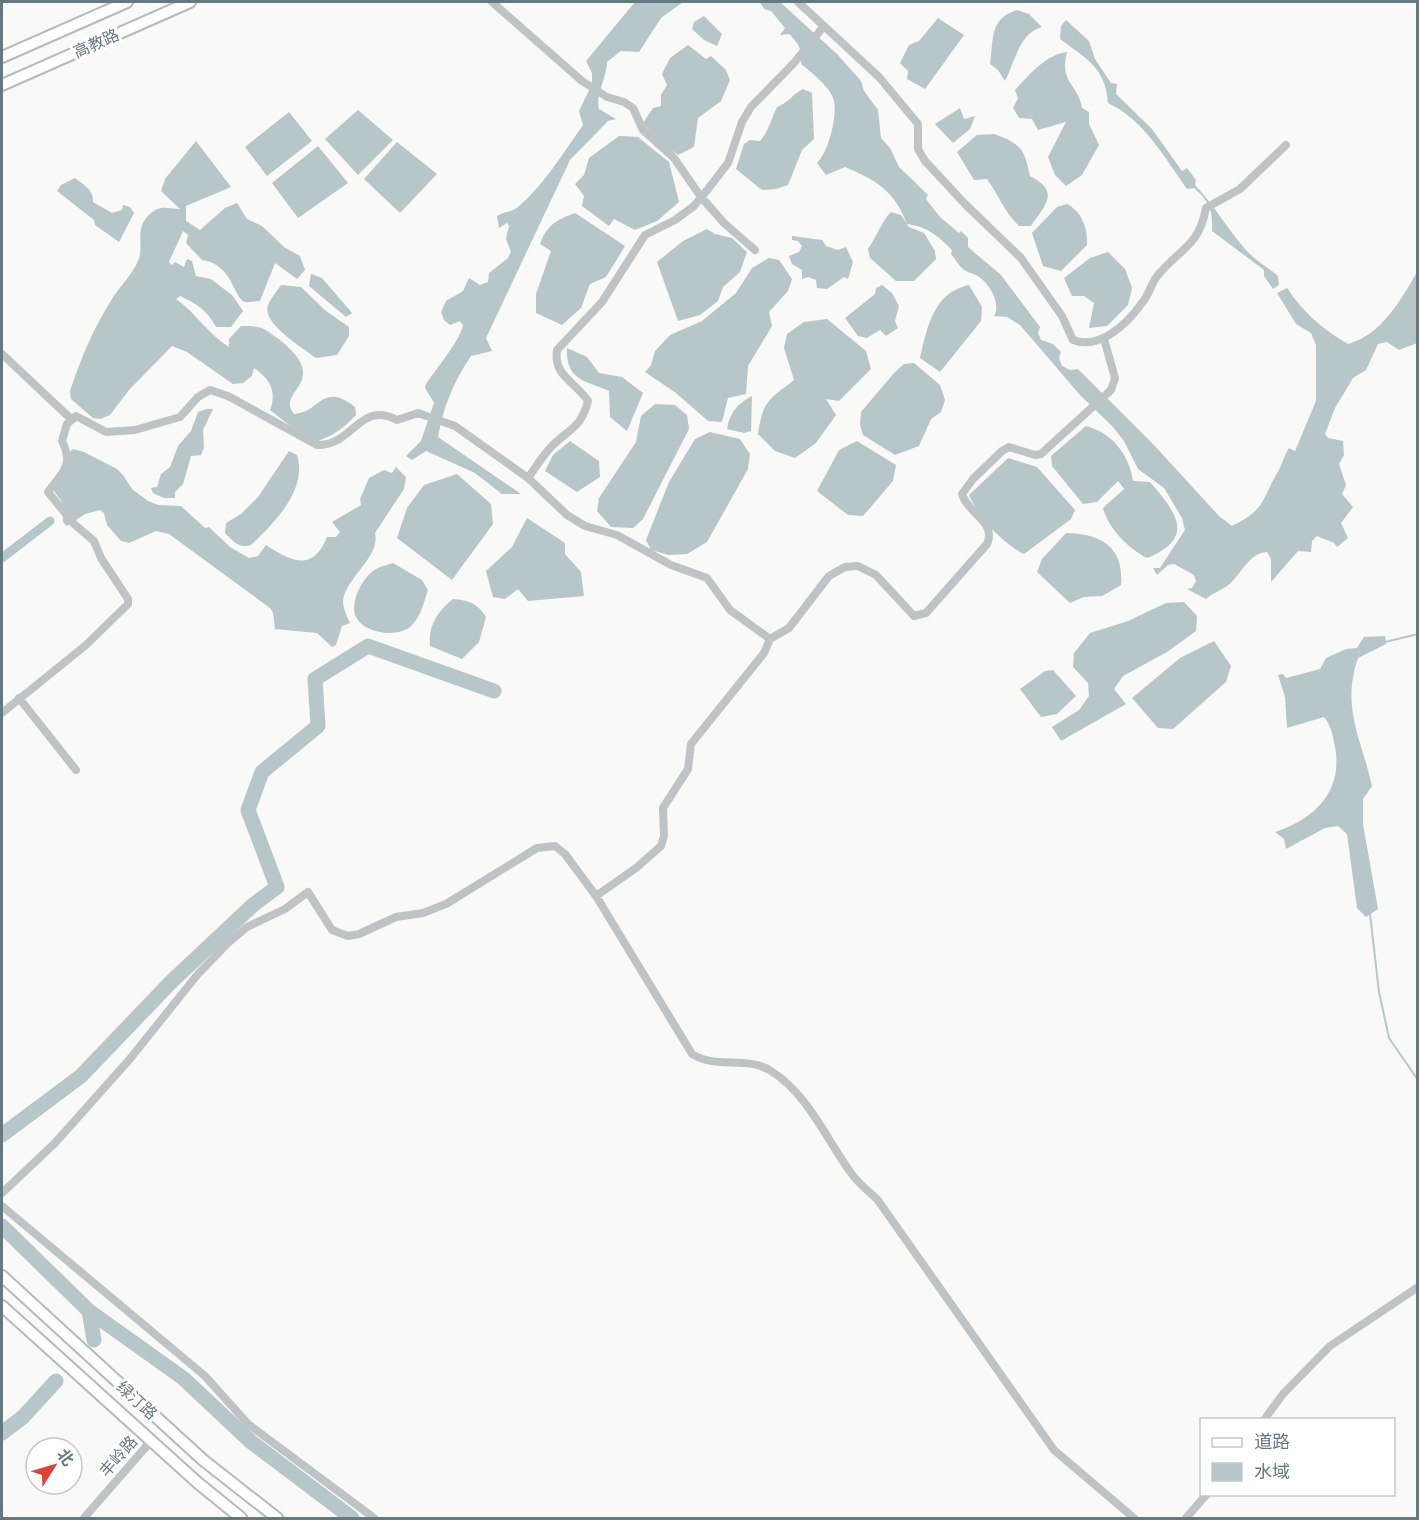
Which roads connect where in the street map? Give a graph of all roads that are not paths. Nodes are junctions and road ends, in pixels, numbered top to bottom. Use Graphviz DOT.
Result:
graph roads {
  1 [pos="127,2"];
  2 [pos="190,2"];
  3 [pos="492,2"];
  4 [pos="798,2"];
  5 [pos="824,26"];
  6 [pos="2,57"];
  7 [pos="2,85"];
  8 [pos="1286,145"];
  9 [pos="701,197"];
  10 [pos="755,250"];
  11 [pos="1104,339"];
  12 [pos="2,354"];
  13 [pos="71,419"];
  14 [pos="528,478"];
  15 [pos="770,639"];
  16 [pos="19,698"];
  17 [pos="2,713"];
  18 [pos="76,770"];
  19 [pos="596,896"];
  20 [pos="2,1193"];
  21 [pos="2,1206"];
  22 [pos="2,1276"];
  23 [pos="1418,1287"];
  24 [pos="2,1306"];
  25 [pos="1265,1418"];
  26 [pos="151,1441"];
  27 [pos="1205,1496"];
  28 [pos="84,1518"];
  29 [pos="241,1518"];
  30 [pos="277,1518"];
  31 [pos="374,1518"];
  32 [pos="1134,1518"];
  33 [pos="1186,1518"];
  1 -- 6 [label="main road, 高教路"];
  2 -- 7 [label="main road, 高教路"];
  3 -- 9 [label="street"];
  4 -- 5 [label="street"];
  5 -- 9 [label="street"];
  5 -- 11 [label="street"];
  8 -- 11 [label="street"];
  9 -- 10 [label="street"];
  9 -- 14 [label="street"];
  11 -- 15 [label="street"];
  12 -- 13 [label="street"];
  13 -- 14 [label="street"];
  13 -- 16 [label="street"];
  14 -- 15 [label="street"];
  15 -- 19 [label="street"];
  16 -- 17 [label="street"];
  16 -- 18 [label="street"];
  19 -- 20 [label="street"];
  19 -- 32 [label="street"];
  21 -- 31 [label="street"];
  22 -- 30 [label="main road, 绿汀路"];
  23 -- 25 [label="street"];
  24 -- 26 [label="main road, 绿汀路"];
  26 -- 28 [label="street, 丰岭路"];
  26 -- 29 [label="main road, 绿汀路"];
  27 -- 33 [label="street"];
}
